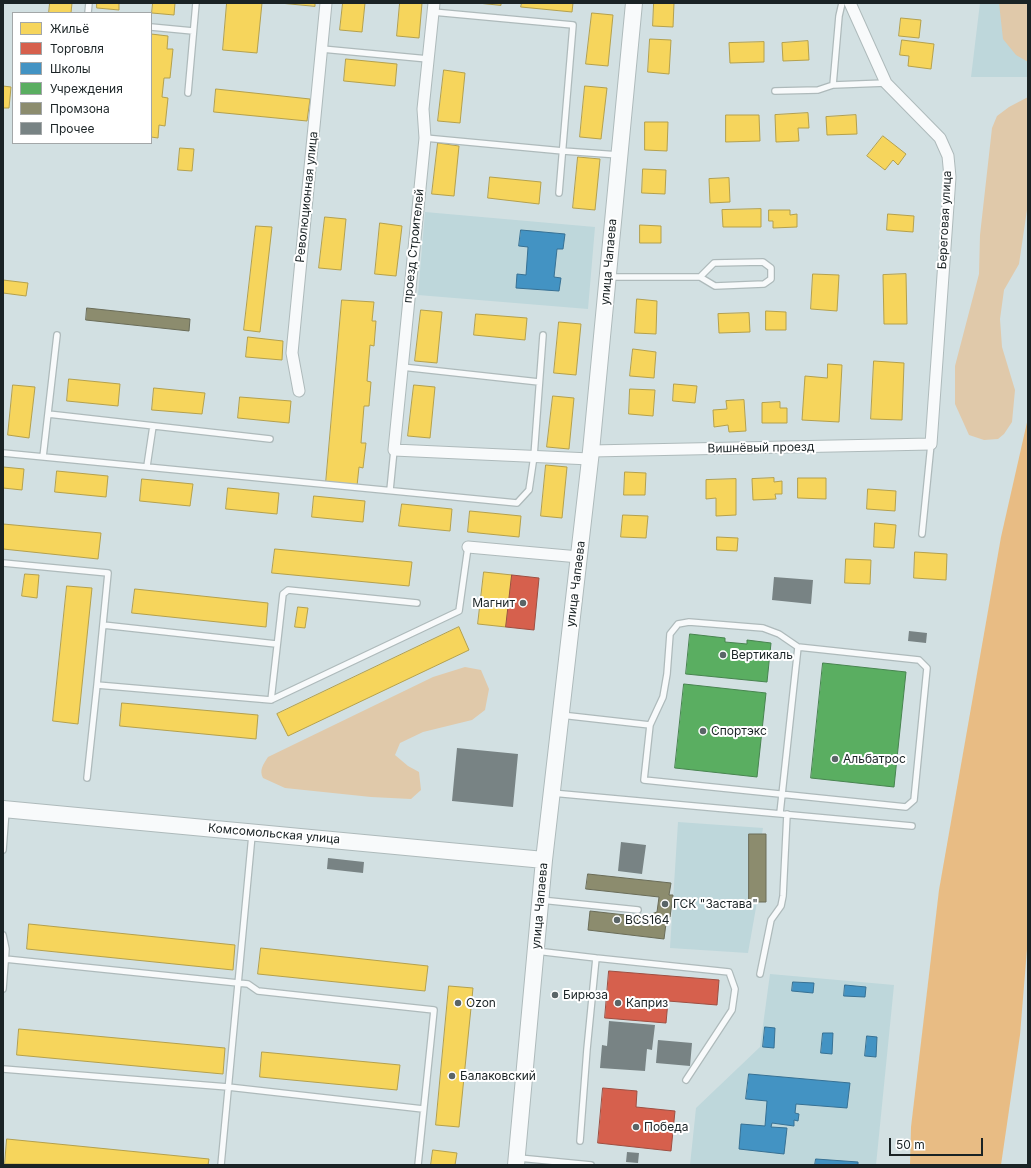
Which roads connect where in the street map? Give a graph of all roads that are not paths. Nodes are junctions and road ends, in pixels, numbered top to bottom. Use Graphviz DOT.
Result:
graph roads {
  1 [pos="196,3"];
  2 [pos="326,3"];
  3 [pos="634,3"];
  4 [pos="842,3"];
  5 [pos="850,3"];
  6 [pos="433,8"];
  7 [pos="152,27"];
  8 [pos="193,31"];
  9 [pos="322,49"];
  10 [pos="428,59"];
  11 [pos="886,83"];
  12 [pos="833,85"];
  13 [pos="775,91"];
  14 [pos="188,92"];
  15 [pos="425,138"];
  16 [pos="563,151"];
  17 [pos="619,155"];
  18 [pos="559,194"];
  19 [pos="608,277"];
  20 [pos="700,277"];
  21 [pos="57,335"];
  22 [pos="543,335"];
  23 [pos="402,367"];
  24 [pos="539,382"];
  25 [pos="299,391"];
  26 [pos="48,414"];
  27 [pos="153,426"];
  28 [pos="270,440"];
  29 [pos="931,444"];
  30 [pos="394,450"];
  31 [pos="3,453"];
  32 [pos="591,455"];
  33 [pos="534,456"];
  34 [pos="43,457"];
  35 [pos="147,466"];
  36 [pos="390,490"];
  37 [pos="922,534"];
  38 [pos="468,547"];
  39 [pos="579,557"];
  40 [pos="3,563"];
  41 [pos="417,603"];
  42 [pos="103,625"];
  43 [pos="276,644"];
  44 [pos="798,647"];
  45 [pos="97,685"];
  46 [pos="271,700"];
  47 [pos="561,715"];
  48 [pos="650,725"];
  49 [pos="88,778"];
  50 [pos="552,793"];
  51 [pos="782,794"];
  52 [pos="5,809"];
  53 [pos="780,813"];
  54 [pos="787,814"];
  55 [pos="912,826"];
  56 [pos="252,831"];
  57 [pos="3,850"];
  58 [pos="544,860"];
  59 [pos="540,900"];
  60 [pos="638,910"];
  61 [pos="3,935"];
  62 [pos="536,951"];
  63 [pos="596,958"];
  64 [pos="5,959"];
  65 [pos="760,974"];
  66 [pos="238,983"];
  67 [pos="3,989"];
  68 [pos="3,1069"];
  69 [pos="686,1080"];
  70 [pos="228,1088"];
  71 [pos="423,1109"];
  72 [pos="580,1141"];
  73 [pos="516,1162"];
  74 [pos="221,1165"];
  75 [pos="418,1165"];
  76 [pos="591,1165"];
  1 -- 8 [label="lane"];
  2 -- 9 [label="street, Революционная улица"];
  3 -- 17 [label="street, улица Чапаева"];
  4 -- 12 [label="lane"];
  5 -- 11 [label="street, Береговая улица"];
  6 -- 10 [label="street, проезд Строителей"];
  6 -- 16 [label="lane"];
  7 -- 8 [label="lane"];
  8 -- 14 [label="lane"];
  9 -- 10 [label="lane"];
  9 -- 25 [label="street, Революционная улица"];
  10 -- 15 [label="street, проезд Строителей"];
  11 -- 12 [label="lane"];
  11 -- 29 [label="street, Береговая улица"];
  12 -- 13 [label="lane"];
  15 -- 16 [label="lane"];
  15 -- 23 [label="street, проезд Строителей"];
  16 -- 17 [label="lane"];
  16 -- 18 [label="lane"];
  17 -- 19 [label="street, улица Чапаева"];
  19 -- 20 [label="lane"];
  19 -- 32 [label="street, улица Чапаева"];
  20 -- 20 [label="lane"];
  21 -- 26 [label="lane"];
  22 -- 24 [label="lane"];
  23 -- 24 [label="lane"];
  23 -- 30 [label="street, проезд Строителей"];
  24 -- 33 [label="lane"];
  26 -- 27 [label="lane"];
  26 -- 34 [label="lane"];
  27 -- 28 [label="lane"];
  27 -- 35 [label="lane"];
  29 -- 32 [label="street, Вишнёвый проезд"];
  29 -- 37 [label="lane"];
  30 -- 33 [label="street, Вишнёвый проезд"];
  30 -- 36 [label="lane, проезд Строителей"];
  31 -- 34 [label="lane"];
  32 -- 33 [label="street, Вишнёвый проезд"];
  32 -- 39 [label="street, улица Чапаева"];
  33 -- 36 [label="lane"];
  34 -- 35 [label="lane"];
  35 -- 36 [label="lane"];
  38 -- 39 [label="street"];
  38 -- 46 [label="lane"];
  39 -- 47 [label="street, улица Чапаева"];
  40 -- 42 [label="lane"];
  41 -- 43 [label="lane"];
  42 -- 43 [label="lane"];
  42 -- 45 [label="lane"];
  43 -- 46 [label="lane"];
  44 -- 48 [label="lane"];
  44 -- 51 [label="lane"];
  44 -- 51 [label="lane"];
  45 -- 46 [label="lane"];
  45 -- 49 [label="lane"];
  47 -- 48 [label="lane"];
  47 -- 50 [label="street, улица Чапаева"];
  48 -- 51 [label="lane"];
  50 -- 53 [label="lane"];
  50 -- 58 [label="street, улица Чапаева"];
  51 -- 53 [label="lane"];
  52 -- 56 [label="street, Комсомольская улица"];
  52 -- 57 [label="lane"];
  53 -- 54 [label="lane"];
  54 -- 55 [label="lane"];
  54 -- 65 [label="lane"];
  56 -- 58 [label="street, Комсомольская улица"];
  56 -- 66 [label="lane"];
  58 -- 59 [label="street, улица Чапаева"];
  59 -- 60 [label="lane"];
  59 -- 62 [label="street, улица Чапаева"];
  61 -- 64 [label="lane"];
  62 -- 63 [label="lane"];
  62 -- 73 [label="street, улица Чапаева"];
  63 -- 69 [label="lane"];
  63 -- 72 [label="lane"];
  64 -- 66 [label="lane"];
  64 -- 67 [label="lane"];
  66 -- 70 [label="lane"];
  66 -- 71 [label="lane"];
  68 -- 70 [label="lane"];
  70 -- 71 [label="lane"];
  70 -- 74 [label="lane"];
  71 -- 75 [label="lane"];
  73 -- 76 [label="lane"];
}
